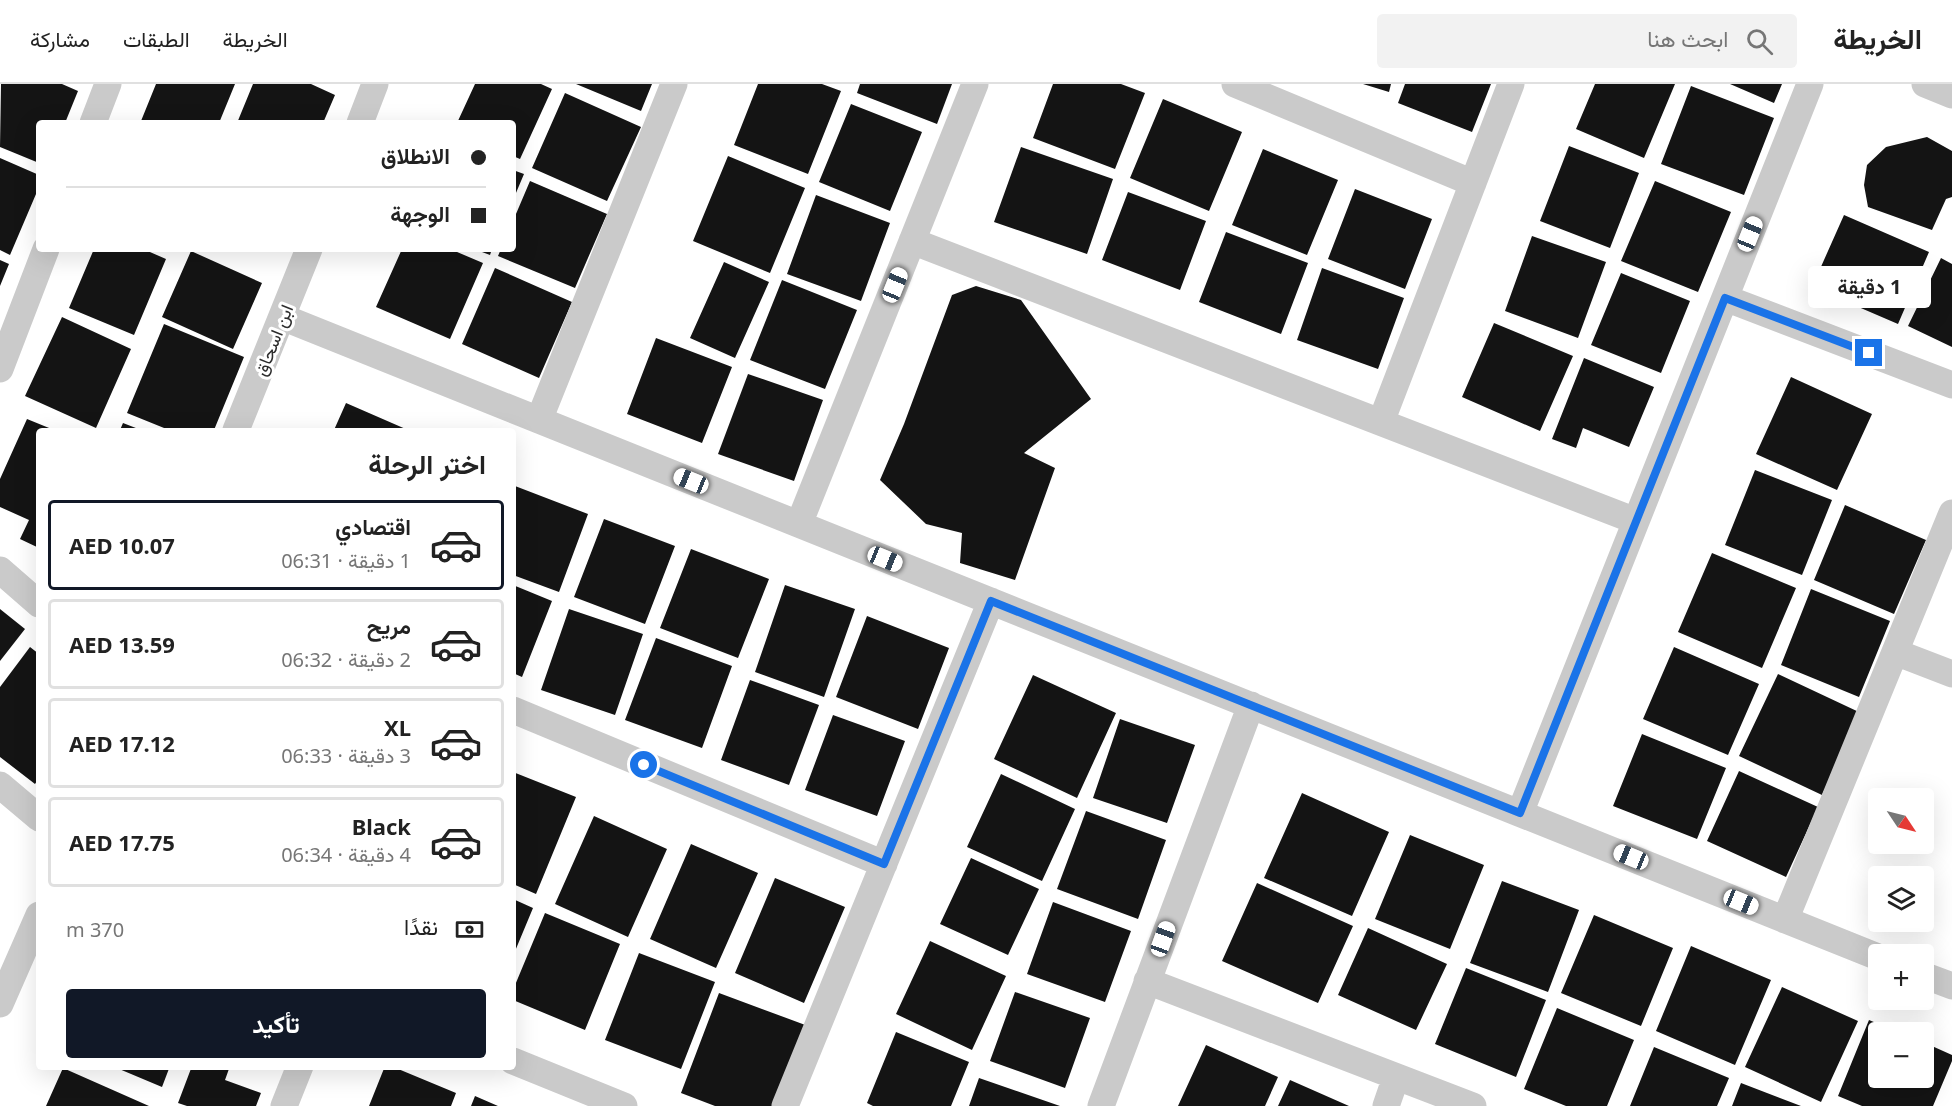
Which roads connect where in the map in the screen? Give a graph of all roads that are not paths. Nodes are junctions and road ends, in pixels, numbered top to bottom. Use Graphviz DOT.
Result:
graph roads {
  1 [pos="108,84"];
  2 [pos="375,84"];
  3 [pos="674,84"];
  4 [pos="975,84"];
  5 [pos="1236,84"];
  6 [pos="1511,84"];
  7 [pos="1809,84"];
  8 [pos="1924,84"];
  9 [pos="1952,95"];
  10 [pos="94,120"];
  11 [pos="361,120"];
  12 [pos="1473,183"];
  13 [pos="912,241"];
  14 [pos="45,252"];
  15 [pos="308,252"];
  16 [pos="1725,298"];
  17 [pos="282,317"];
  18 [pos="0,369"];
  19 [pos="1952,385"];
  20 [pos="539,420"];
  21 [pos="1381,422"];
  22 [pos="237,428"];
  23 [pos="1952,513"];
  24 [pos="1636,521"];
  25 [pos="799,524"];
  26 [pos="0,570"];
  27 [pos="36,601"];
  28 [pos="991,601"];
  29 [pos="1895,652"];
  30 [pos="1952,674"];
  31 [pos="1251,705"];
  32 [pos="516,711"];
  33 [pos="0,785"];
  34 [pos="1520,813"];
  35 [pos="36,815"];
  36 [pos="884,864"];
  37 [pos="1785,920"];
  38 [pos="36,921"];
  39 [pos="1868,953"];
  40 [pos="1934,979"];
  41 [pos="1148,981"];
  42 [pos="1952,986"];
  43 [pos="2,993"];
  44 [pos="516,1062"];
  45 [pos="298,1070"];
  46 [pos="1396,1077"];
  47 [pos="284,1106"];
  48 [pos="624,1106"];
  49 [pos="785,1106"];
  50 [pos="1101,1106"];
  51 [pos="1386,1106"];
  52 [pos="1473,1106"];
  1 -- 10 [label="street"];
  2 -- 11 [label="street"];
  3 -- 20 [label="street"];
  4 -- 13 [label="street"];
  5 -- 12 [label="street"];
  6 -- 12 [label="street"];
  7 -- 16 [label="street"];
  8 -- 9 [label="street"];
  12 -- 21 [label="street"];
  13 -- 21 [label="street"];
  13 -- 25 [label="street"];
  14 -- 18 [label="street"];
  15 -- 17 [label="street, ابن اسحاق"];
  16 -- 19 [label="street"];
  16 -- 24 [label="street"];
  17 -- 20 [label="street"];
  17 -- 22 [label="street, ابن اسحاق"];
  20 -- 25 [label="street"];
  21 -- 24 [label="street"];
  23 -- 29 [label="street"];
  24 -- 34 [label="street"];
  25 -- 28 [label="street"];
  26 -- 27 [label="street"];
  28 -- 31 [label="street"];
  28 -- 36 [label="street"];
  29 -- 30 [label="street"];
  29 -- 37 [label="street"];
  31 -- 34 [label="street"];
  31 -- 41 [label="street"];
  32 -- 36 [label="street"];
  33 -- 35 [label="street"];
  34 -- 37 [label="street"];
  36 -- 49 [label="street"];
  37 -- 39 [label="street"];
  38 -- 43 [label="street"];
  40 -- 42 [label="street"];
  41 -- 46 [label="street"];
  41 -- 50 [label="street"];
  44 -- 48 [label="street"];
  45 -- 47 [label="street"];
  46 -- 51 [label="street"];
  46 -- 52 [label="street"];
}
